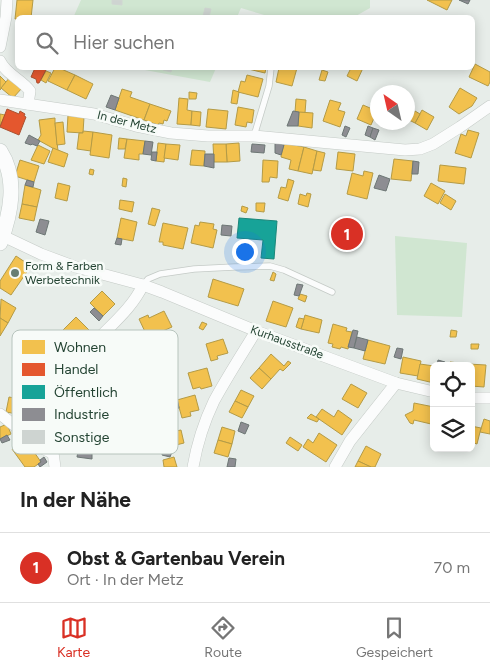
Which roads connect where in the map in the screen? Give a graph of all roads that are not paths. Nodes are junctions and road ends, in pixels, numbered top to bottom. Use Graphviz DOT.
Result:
graph roads {
  1 [pos="7,0"];
  2 [pos="0,47"];
  3 [pos="0,61"];
  4 [pos="272,70"];
  5 [pos="0,100"];
  6 [pos="28,104"];
  7 [pos="489,107"];
  8 [pos="254,136"];
  9 [pos="0,151"];
  10 [pos="1,239"];
  11 [pos="143,285"];
  12 [pos="332,292"];
  13 [pos="106,330"];
  14 [pos="256,331"];
  15 [pos="396,383"];
  16 [pos="430,391"];
  17 [pos="475,398"];
  18 [pos="490,398"];
  19 [pos="0,414"];
  20 [pos="12,422"];
  21 [pos="52,454"];
  22 [pos="55,467"];
  23 [pos="193,467"];
  24 [pos="335,467"];
  1 -- 2 [label="street"];
  3 -- 6 [label="street"];
  4 -- 8 [label="lane"];
  5 -- 6 [label="street, In der Metz"];
  6 -- 8 [label="street, In der Metz"];
  7 -- 8 [label="street, In der Metz"];
  9 -- 10 [label="main road"];
  10 -- 11 [label="street, Kurhausstraße"];
  11 -- 12 [label="lane"];
  11 -- 13 [label="street"];
  11 -- 14 [label="street, Kurhausstraße"];
  14 -- 15 [label="street, Kurhausstraße"];
  14 -- 23 [label="street"];
  15 -- 16 [label="street, Kurhausstraße"];
  15 -- 24 [label="street"];
  17 -- 18 [label="street"];
  19 -- 20 [label="street"];
  21 -- 22 [label="street"];
}
